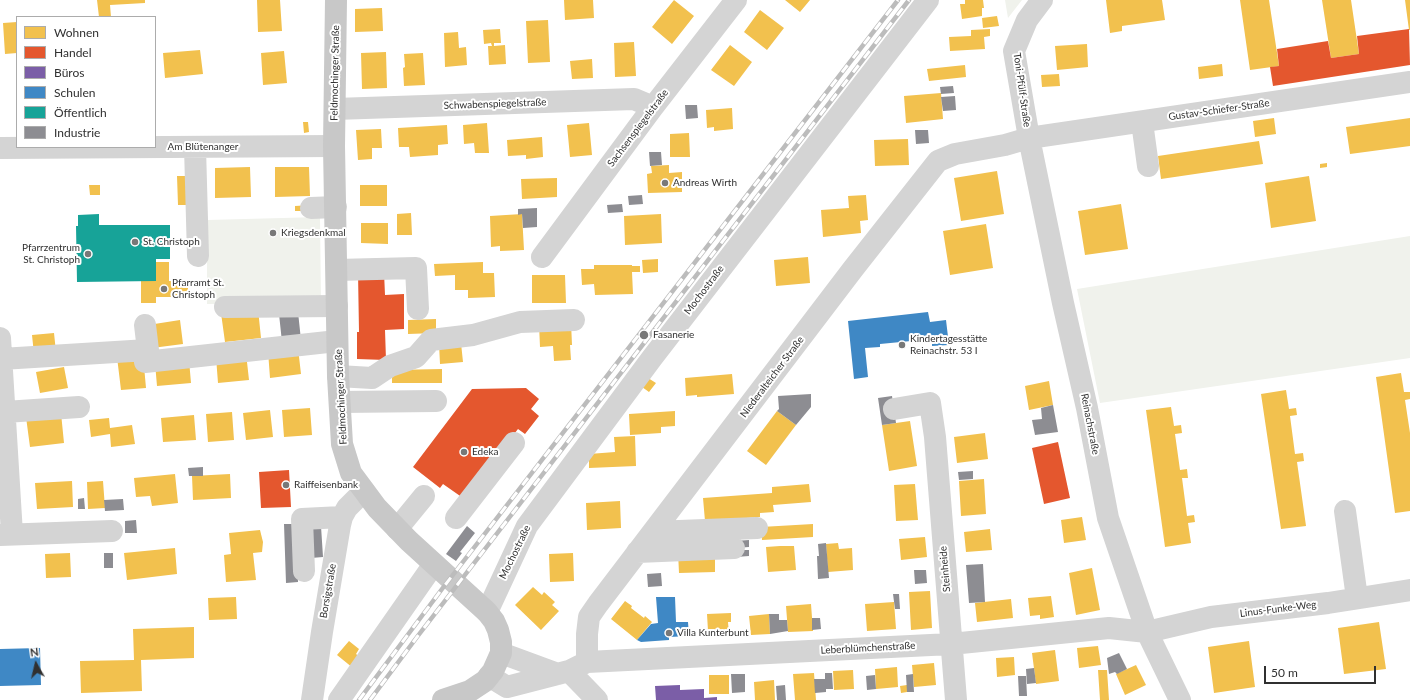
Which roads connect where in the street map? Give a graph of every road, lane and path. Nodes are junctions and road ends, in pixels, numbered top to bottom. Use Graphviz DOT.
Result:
graph roads {
  1 [pos="336,0"];
  2 [pos="736,0"];
  3 [pos="928,0"];
  4 [pos="1042,0"];
  5 [pos="1410,82"];
  6 [pos="653,107"];
  7 [pos="335,109"];
  8 [pos="1142,122"];
  9 [pos="1029,138"];
  10 [pos="334,146"];
  11 [pos="156,147"];
  12 [pos="195,147"];
  13 [pos="0,148"];
  14 [pos="16,148"];
  15 [pos="1148,166"];
  16 [pos="336,207"];
  17 [pos="311,208"];
  18 [pos="198,256"];
  19 [pos="542,256"];
  20 [pos="337,270"];
  21 [pos="337,306"];
  22 [pos="225,307"];
  23 [pos="418,308"];
  24 [pos="574,320"];
  25 [pos="145,325"];
  26 [pos="337,341"];
  27 [pos="1,349"];
  28 [pos="145,362"];
  29 [pos="338,376"];
  30 [pos="436,401"];
  31 [pos="340,402"];
  32 [pos="3,406"];
  33 [pos="78,407"];
  34 [pos="894,409"];
  35 [pos="514,443"];
  36 [pos="364,491"];
  37 [pos="424,496"];
  38 [pos="1345,511"];
  39 [pos="342,517"];
  40 [pos="456,518"];
  41 [pos="757,528"];
  42 [pos="397,529"];
  43 [pos="112,531"];
  44 [pos="654,532"];
  45 [pos="6,534"];
  46 [pos="734,548"];
  47 [pos="637,552"];
  48 [pos="434,564"];
  49 [pos="304,571"];
  50 [pos="1410,590"];
  51 [pos="1357,598"];
  52 [pos="487,612"];
  53 [pos="1147,632"];
  54 [pos="951,644"];
  55 [pos="501,653"];
  56 [pos="572,669"];
  57 [pos="489,676"];
  58 [pos="312,700"];
  59 [pos="339,700"];
  60 [pos="443,700"];
  61 [pos="597,700"];
  62 [pos="956,700"];
  63 [pos="1180,700"];
  1 -- 7 [label="main road, Feldmochinger Straße"];
  2 -- 6 [label="street, Sachsenspiegelstraße"];
  3 -- 52 [label="street, Mochostraße"];
  4 -- 9 [label="street, Toni-Pfülf-Straße"];
  5 -- 8 [label="street, Gustav-Schiefer-Straße"];
  6 -- 7 [label="street, Schwabenspiegelstraße"];
  6 -- 19 [label="street, Sachsenspiegelstraße"];
  7 -- 10 [label="main road, Feldmochinger Straße"];
  8 -- 9 [label="street, Gustav-Schiefer-Straße"];
  8 -- 15 [label="street"];
  9 -- 44 [label="street, Niederalteicher Straße"];
  9 -- 53 [label="street, Reinachstraße"];
  10 -- 12 [label="street, Am Blütenanger"];
  10 -- 16 [label="main road, Feldmochinger Straße"];
  11 -- 12 [label="street, Am Blütenanger"];
  12 -- 18 [label="street"];
  13 -- 14 [label="street, Am Blütenanger"];
  16 -- 17 [label="street"];
  16 -- 20 [label="main road, Feldmochinger Straße"];
  20 -- 21 [label="main road, Feldmochinger Straße"];
  20 -- 23 [label="street"];
  21 -- 22 [label="street"];
  21 -- 26 [label="main road, Feldmochinger Straße"];
  24 -- 29 [label="street"];
  25 -- 27 [label="street"];
  26 -- 28 [label="street"];
  26 -- 29 [label="main road, Feldmochinger Straße"];
  27 -- 32 [label="street"];
  29 -- 31 [label="main road, Feldmochinger Straße"];
  30 -- 31 [label="street"];
  31 -- 36 [label="main road, Feldmochinger Straße"];
  32 -- 33 [label="street"];
  32 -- 45 [label="street"];
  34 -- 54 [label="street, Steinheide"];
  35 -- 40 [label="street"];
  36 -- 39 [label="street, Borsigstraße"];
  36 -- 42 [label="main road, Feldmochinger Straße"];
  37 -- 42 [label="street"];
  38 -- 51 [label="street"];
  39 -- 49 [label="street"];
  39 -- 58 [label="street, Borsigstraße"];
  41 -- 44 [label="street"];
  42 -- 48 [label="main road, Feldmochinger Straße"];
  43 -- 45 [label="street"];
  44 -- 47 [label="street, Niederalteicher Straße"];
  46 -- 47 [label="street"];
  47 -- 56 [label="street, Niederalteicher Straße"];
  48 -- 52 [label="main road, Feldmochinger Straße"];
  48 -- 59 [label="street"];
  50 -- 51 [label="street, Linus-Funke-Weg"];
  51 -- 53 [label="street, Linus-Funke-Weg"];
  52 -- 55 [label="main road, Feldmochinger Straße"];
  53 -- 54 [label="street, Leberblümchenstraße"];
  53 -- 63 [label="street, Reinachstraße"];
  54 -- 56 [label="street, Leberblümchenstraße"];
  54 -- 62 [label="street, Steinheide"];
  55 -- 56 [label="street"];
  55 -- 57 [label="main road"];
  56 -- 57 [label="street"];
  56 -- 61 [label="street"];
  57 -- 60 [label="main road"];
}
